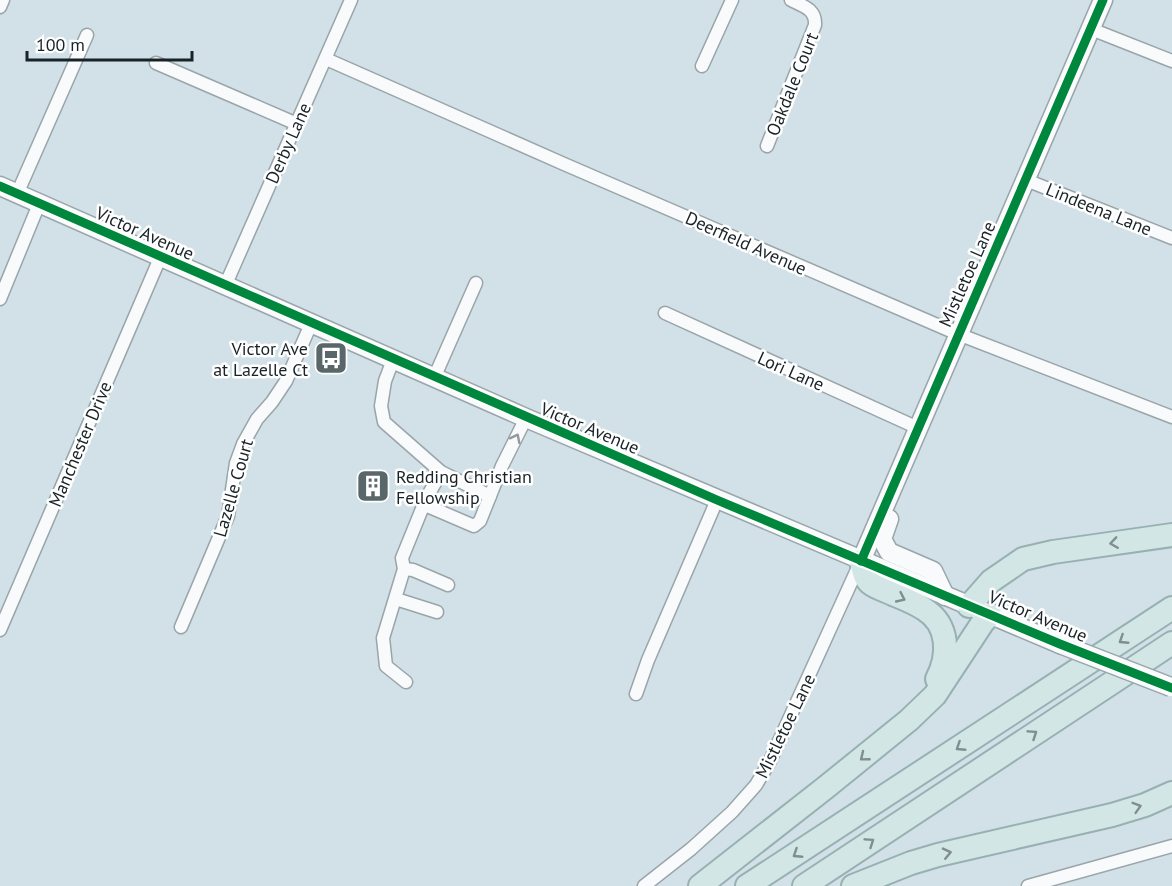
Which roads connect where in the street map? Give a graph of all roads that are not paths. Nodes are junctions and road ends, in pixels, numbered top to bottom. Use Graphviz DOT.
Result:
graph roads {
  1 [pos="3,0"];
  2 [pos="351,0"];
  3 [pos="732,0"];
  4 [pos="791,0"];
  5 [pos="1103,0"];
  6 [pos="0,7"];
  7 [pos="1091,29"];
  8 [pos="87,35"];
  9 [pos="326,59"];
  10 [pos="1172,61"];
  11 [pos="156,63"];
  12 [pos="702,66"];
  13 [pos="297,124"];
  14 [pos="767,146"];
  15 [pos="1026,180"];
  16 [pos="8,190"];
  17 [pos="39,204"];
  18 [pos="1172,238"];
  19 [pos="160,258"];
  20 [pos="476,283"];
  21 [pos="225,286"];
  22 [pos="0,299"];
  23 [pos="665,313"];
  24 [pos="311,324"];
  25 [pos="958,334"];
  26 [pos="393,360"];
  27 [pos="434,378"];
  28 [pos="1172,417"];
  29 [pos="526,418"];
  30 [pos="918,428"];
  31 [pos="441,472"];
  32 [pos="896,477"];
  33 [pos="490,496"];
  34 [pos="717,500"];
  35 [pos="426,505"];
  36 [pos="1172,535"];
  37 [pos="861,561"];
  38 [pos="404,569"];
  39 [pos="448,585"];
  40 [pos="945,596"];
  41 [pos="396,599"];
  42 [pos="969,606"];
  43 [pos="1172,608"];
  44 [pos="437,612"];
  45 [pos="990,615"];
  46 [pos="181,627"];
  47 [pos="0,630"];
  48 [pos="1172,643"];
  49 [pos="406,682"];
  50 [pos="1171,688"];
  51 [pos="636,694"];
  52 [pos="909,720"];
  53 [pos="1172,794"];
  54 [pos="1172,846"];
  55 [pos="644,886"];
  56 [pos="700,886"];
  57 [pos="747,886"];
  58 [pos="804,886"];
  59 [pos="852,886"];
  60 [pos="1029,886"];
  1 -- 6 [label="street"];
  2 -- 9 [label="street, Derby Lane"];
  3 -- 12 [label="street"];
  4 -- 14 [label="street, Oakdale Court"];
  5 -- 7 [label="main road, Mistletoe Lane"];
  7 -- 10 [label="street"];
  7 -- 15 [label="main road, Mistletoe Lane"];
  8 -- 16 [label="street"];
  9 -- 13 [label="street, Derby Lane"];
  9 -- 25 [label="street, Deerfield Avenue"];
  11 -- 13 [label="street"];
  13 -- 21 [label="street, Derby Lane"];
  15 -- 18 [label="street, Lindeena Lane"];
  15 -- 25 [label="main road, Mistletoe Lane"];
  16 -- 17 [label="main road, Victor Avenue"];
  17 -- 19 [label="main road, Victor Avenue"];
  17 -- 22 [label="street"];
  19 -- 21 [label="main road, Victor Avenue"];
  19 -- 47 [label="street, Manchester Drive"];
  20 -- 27 [label="street"];
  21 -- 24 [label="main road, Victor Avenue"];
  23 -- 30 [label="street, Lori Lane"];
  24 -- 26 [label="main road, Victor Avenue"];
  24 -- 46 [label="street, Lazelle Court"];
  25 -- 28 [label="street, Deerfield Avenue"];
  25 -- 30 [label="main road, Mistletoe Lane"];
  26 -- 27 [label="main road, Victor Avenue"];
  26 -- 31 [label="street"];
  27 -- 29 [label="main road, Victor Avenue"];
  33 -- 29 [label="street, one-way"];
  29 -- 34 [label="main road, Victor Avenue"];
  30 -- 32 [label="main road, Mistletoe Lane"];
  31 -- 33 [label="street"];
  31 -- 35 [label="street"];
  32 -- 37 [label="main road, Mistletoe Lane"];
  32 -- 40 [label="main road"];
  33 -- 35 [label="street"];
  34 -- 37 [label="main road, Victor Avenue"];
  34 -- 51 [label="street"];
  35 -- 38 [label="street"];
  36 -- 42 [label="highway, one-way"];
  37 -- 40 [label="main road, Victor Avenue"];
  37 -- 52 [label="highway, one-way"];
  37 -- 55 [label="street, Mistletoe Lane"];
  38 -- 39 [label="street"];
  38 -- 41 [label="street"];
  40 -- 42 [label="main road, Victor Avenue"];
  41 -- 44 [label="street"];
  41 -- 49 [label="street"];
  42 -- 45 [label="main road, Victor Avenue"];
  43 -- 57 [label="highway, one-way"];
  45 -- 50 [label="main road, Victor Avenue, bridge"];
  45 -- 52 [label="highway"];
  58 -- 48 [label="highway, one-way"];
  52 -- 56 [label="highway, one-way"];
  59 -- 53 [label="highway, one-way"];
  54 -- 60 [label="street"];
}
